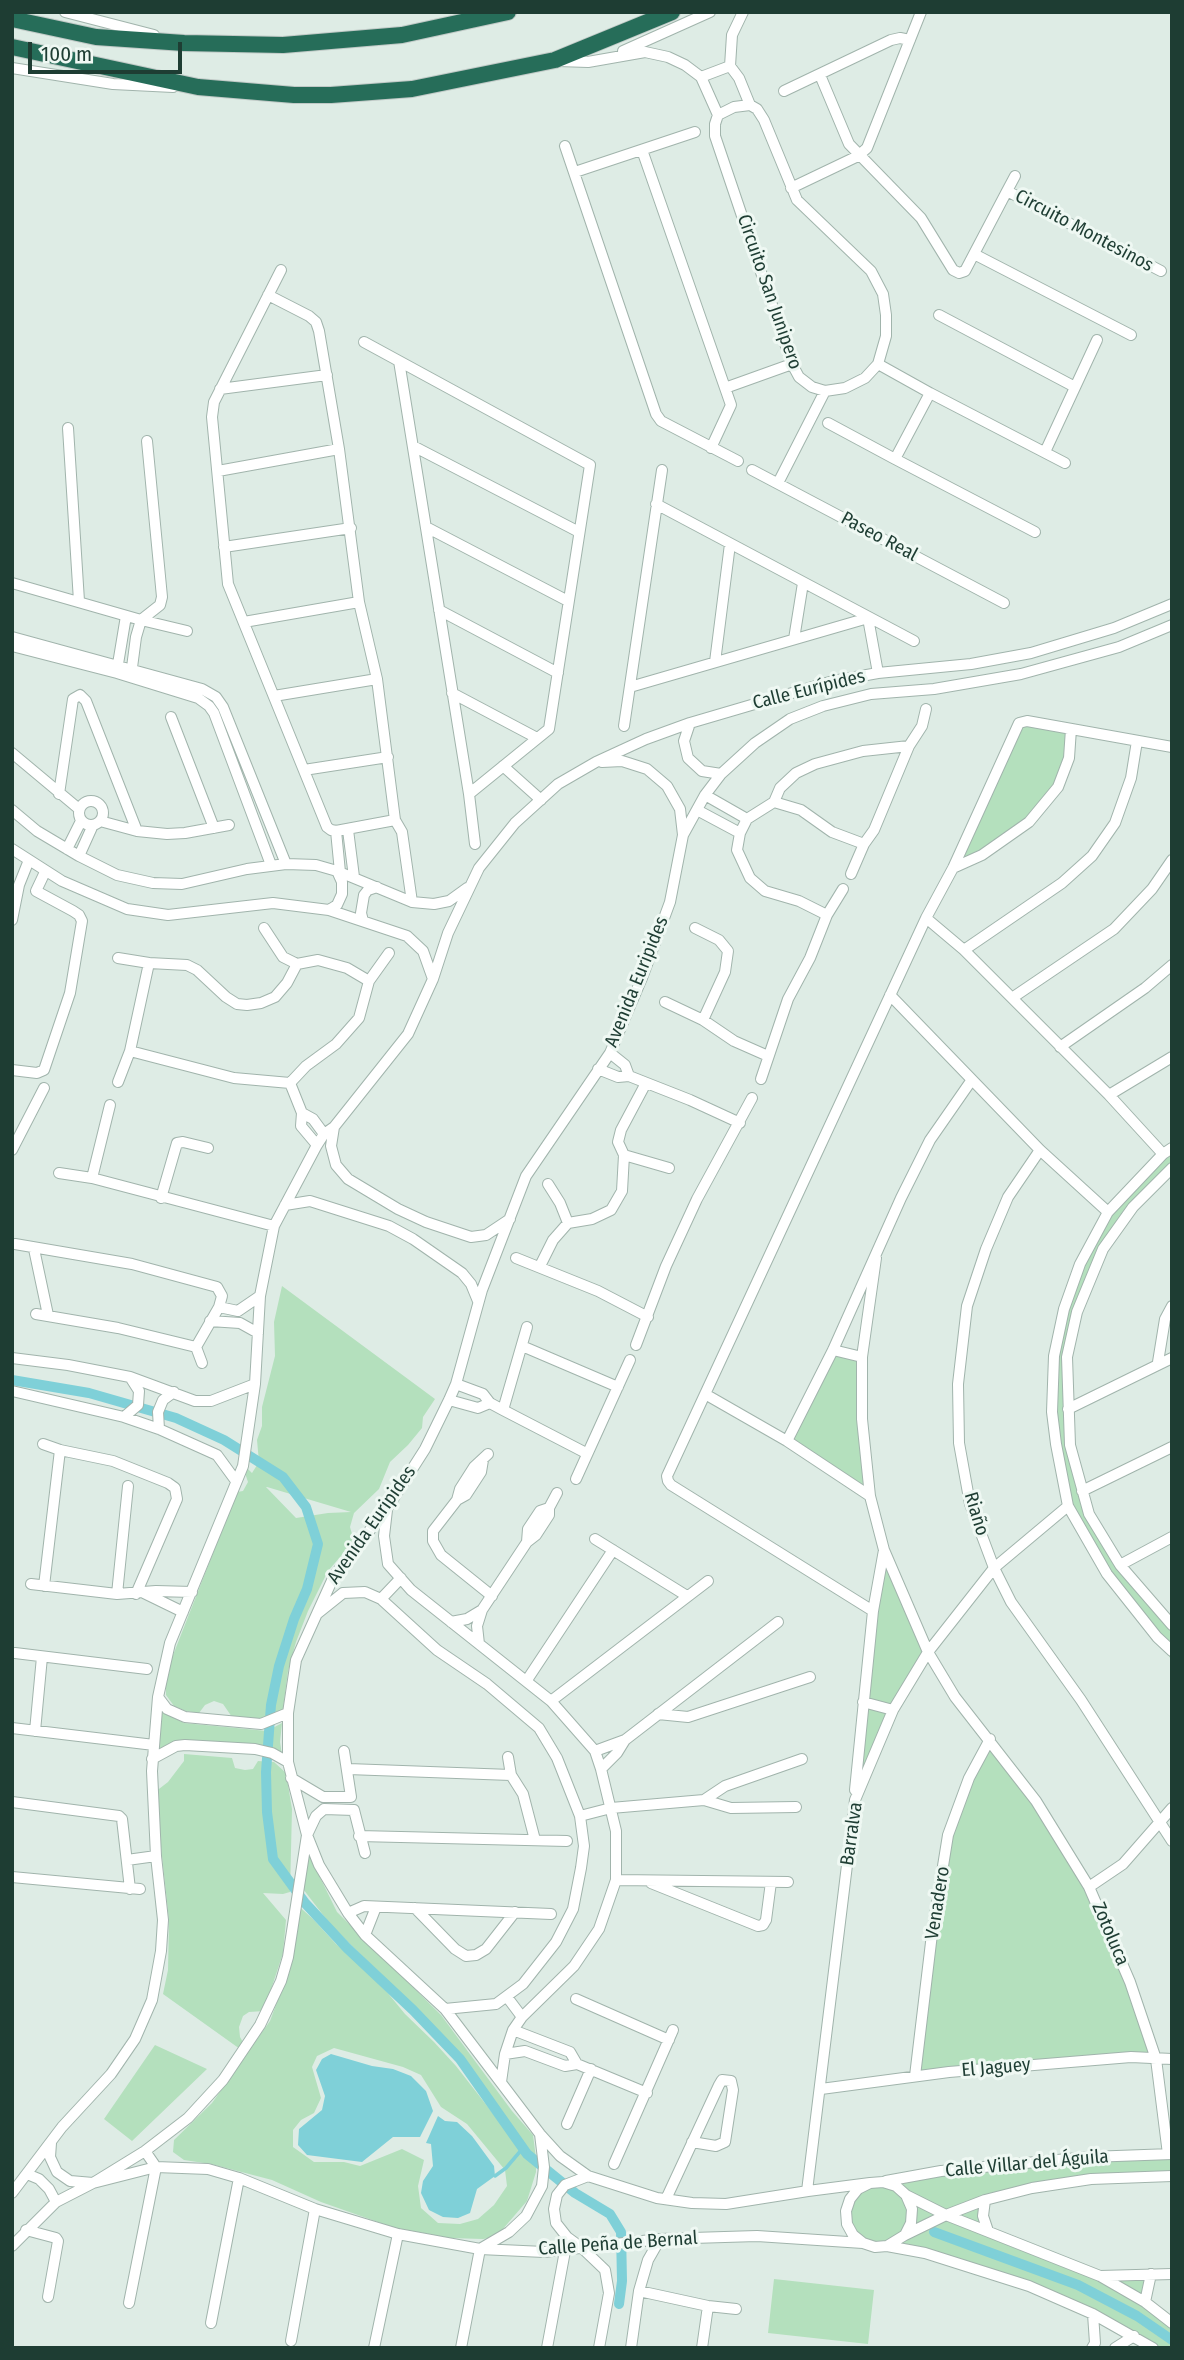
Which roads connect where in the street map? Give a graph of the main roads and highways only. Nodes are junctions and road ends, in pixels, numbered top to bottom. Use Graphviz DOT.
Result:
graph roads {
  1 [pos="508,12"];
  2 [pos="672,12"];
  3 [pos="12,19"];
  4 [pos="12,47"];
  1 -- 3 [label="highway"];
  2 -- 4 [label="highway"];
}
